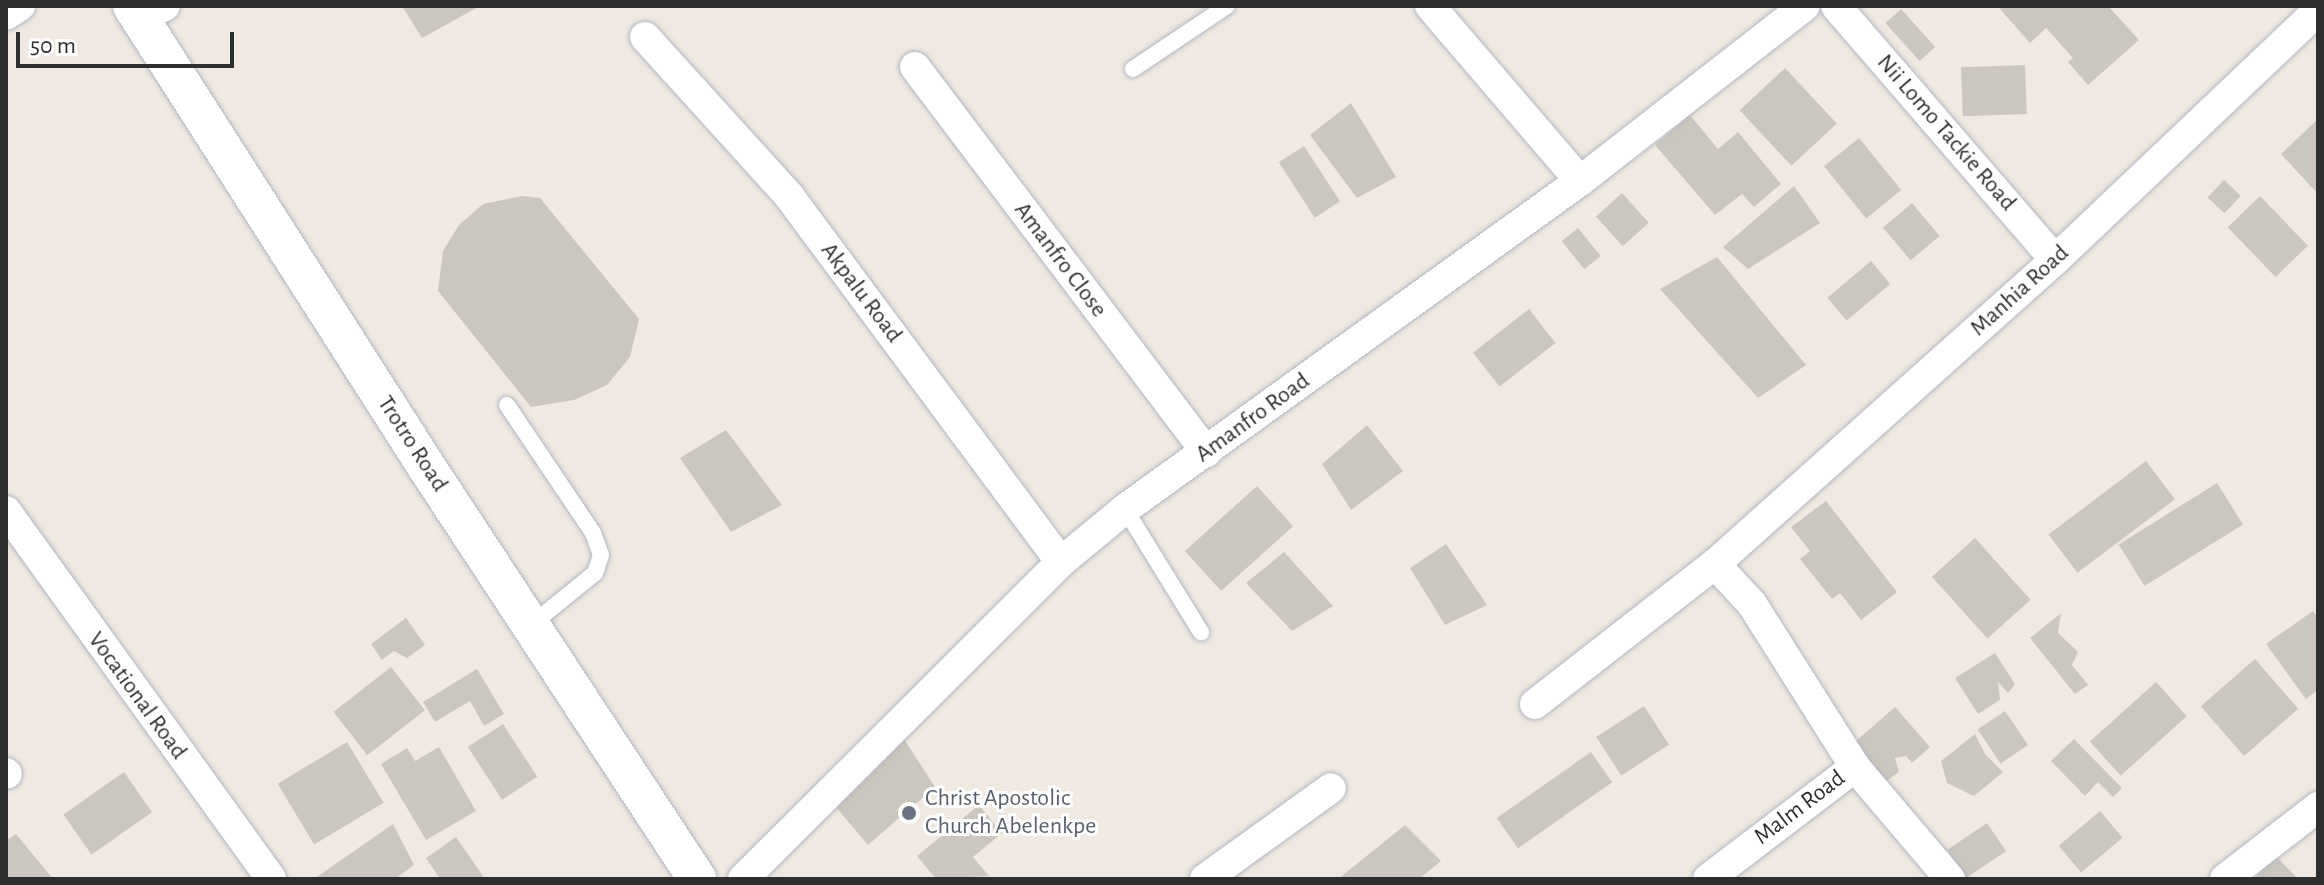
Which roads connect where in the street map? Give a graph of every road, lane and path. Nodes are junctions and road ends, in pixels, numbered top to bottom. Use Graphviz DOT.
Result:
graph roads {
  1 [pos="20,6"];
  2 [pos="1227,6"];
  3 [pos="1430,6"];
  4 [pos="1805,6"];
  5 [pos="1836,6"];
  6 [pos="146,10"];
  7 [pos="2318,10"];
  8 [pos="6,15"];
  9 [pos="645,37"];
  10 [pos="915,67"];
  11 [pos="1133,69"];
  12 [pos="1580,181"];
  13 [pos="2055,260"];
  14 [pos="507,405"];
  15 [pos="1206,452"];
  16 [pos="1125,509"];
  17 [pos="9,528"];
  18 [pos="1061,562"];
  19 [pos="1715,564"];
  20 [pos="531,625"];
  21 [pos="1201,632"];
  22 [pos="1535,704"];
  23 [pos="1855,767"];
  24 [pos="1331,788"];
  25 [pos="2318,807"];
  26 [pos="271,879"];
  27 [pos="697,879"];
  28 [pos="743,879"];
  29 [pos="1205,879"];
  30 [pos="1708,879"];
  31 [pos="1950,879"];
  32 [pos="2225,879"];
  1 -- 8 [label="street"];
  2 -- 11 [label="lane"];
  3 -- 12 [label="street"];
  4 -- 12 [label="street, Amanfro Road"];
  5 -- 13 [label="street, Nii Lomo Tackie Road"];
  6 -- 20 [label="street, Trotro Road"];
  7 -- 13 [label="street, Manhia Road"];
  9 -- 18 [label="street, Akpalu Road"];
  10 -- 15 [label="street, Amanfro Close"];
  12 -- 15 [label="street, Amanfro Road"];
  13 -- 19 [label="street, Manhia Road"];
  14 -- 20 [label="lane"];
  15 -- 16 [label="street, Amanfro Road"];
  16 -- 18 [label="street, Amanfro Road"];
  16 -- 21 [label="lane"];
  17 -- 26 [label="street, Vocational Road"];
  18 -- 28 [label="street, Amanfro Road"];
  19 -- 22 [label="street, Manhia Road"];
  19 -- 23 [label="street"];
  20 -- 27 [label="street, Trotro Road"];
  23 -- 30 [label="street, Malm Road"];
  23 -- 31 [label="street"];
  24 -- 29 [label="street"];
  25 -- 32 [label="street"];
}
